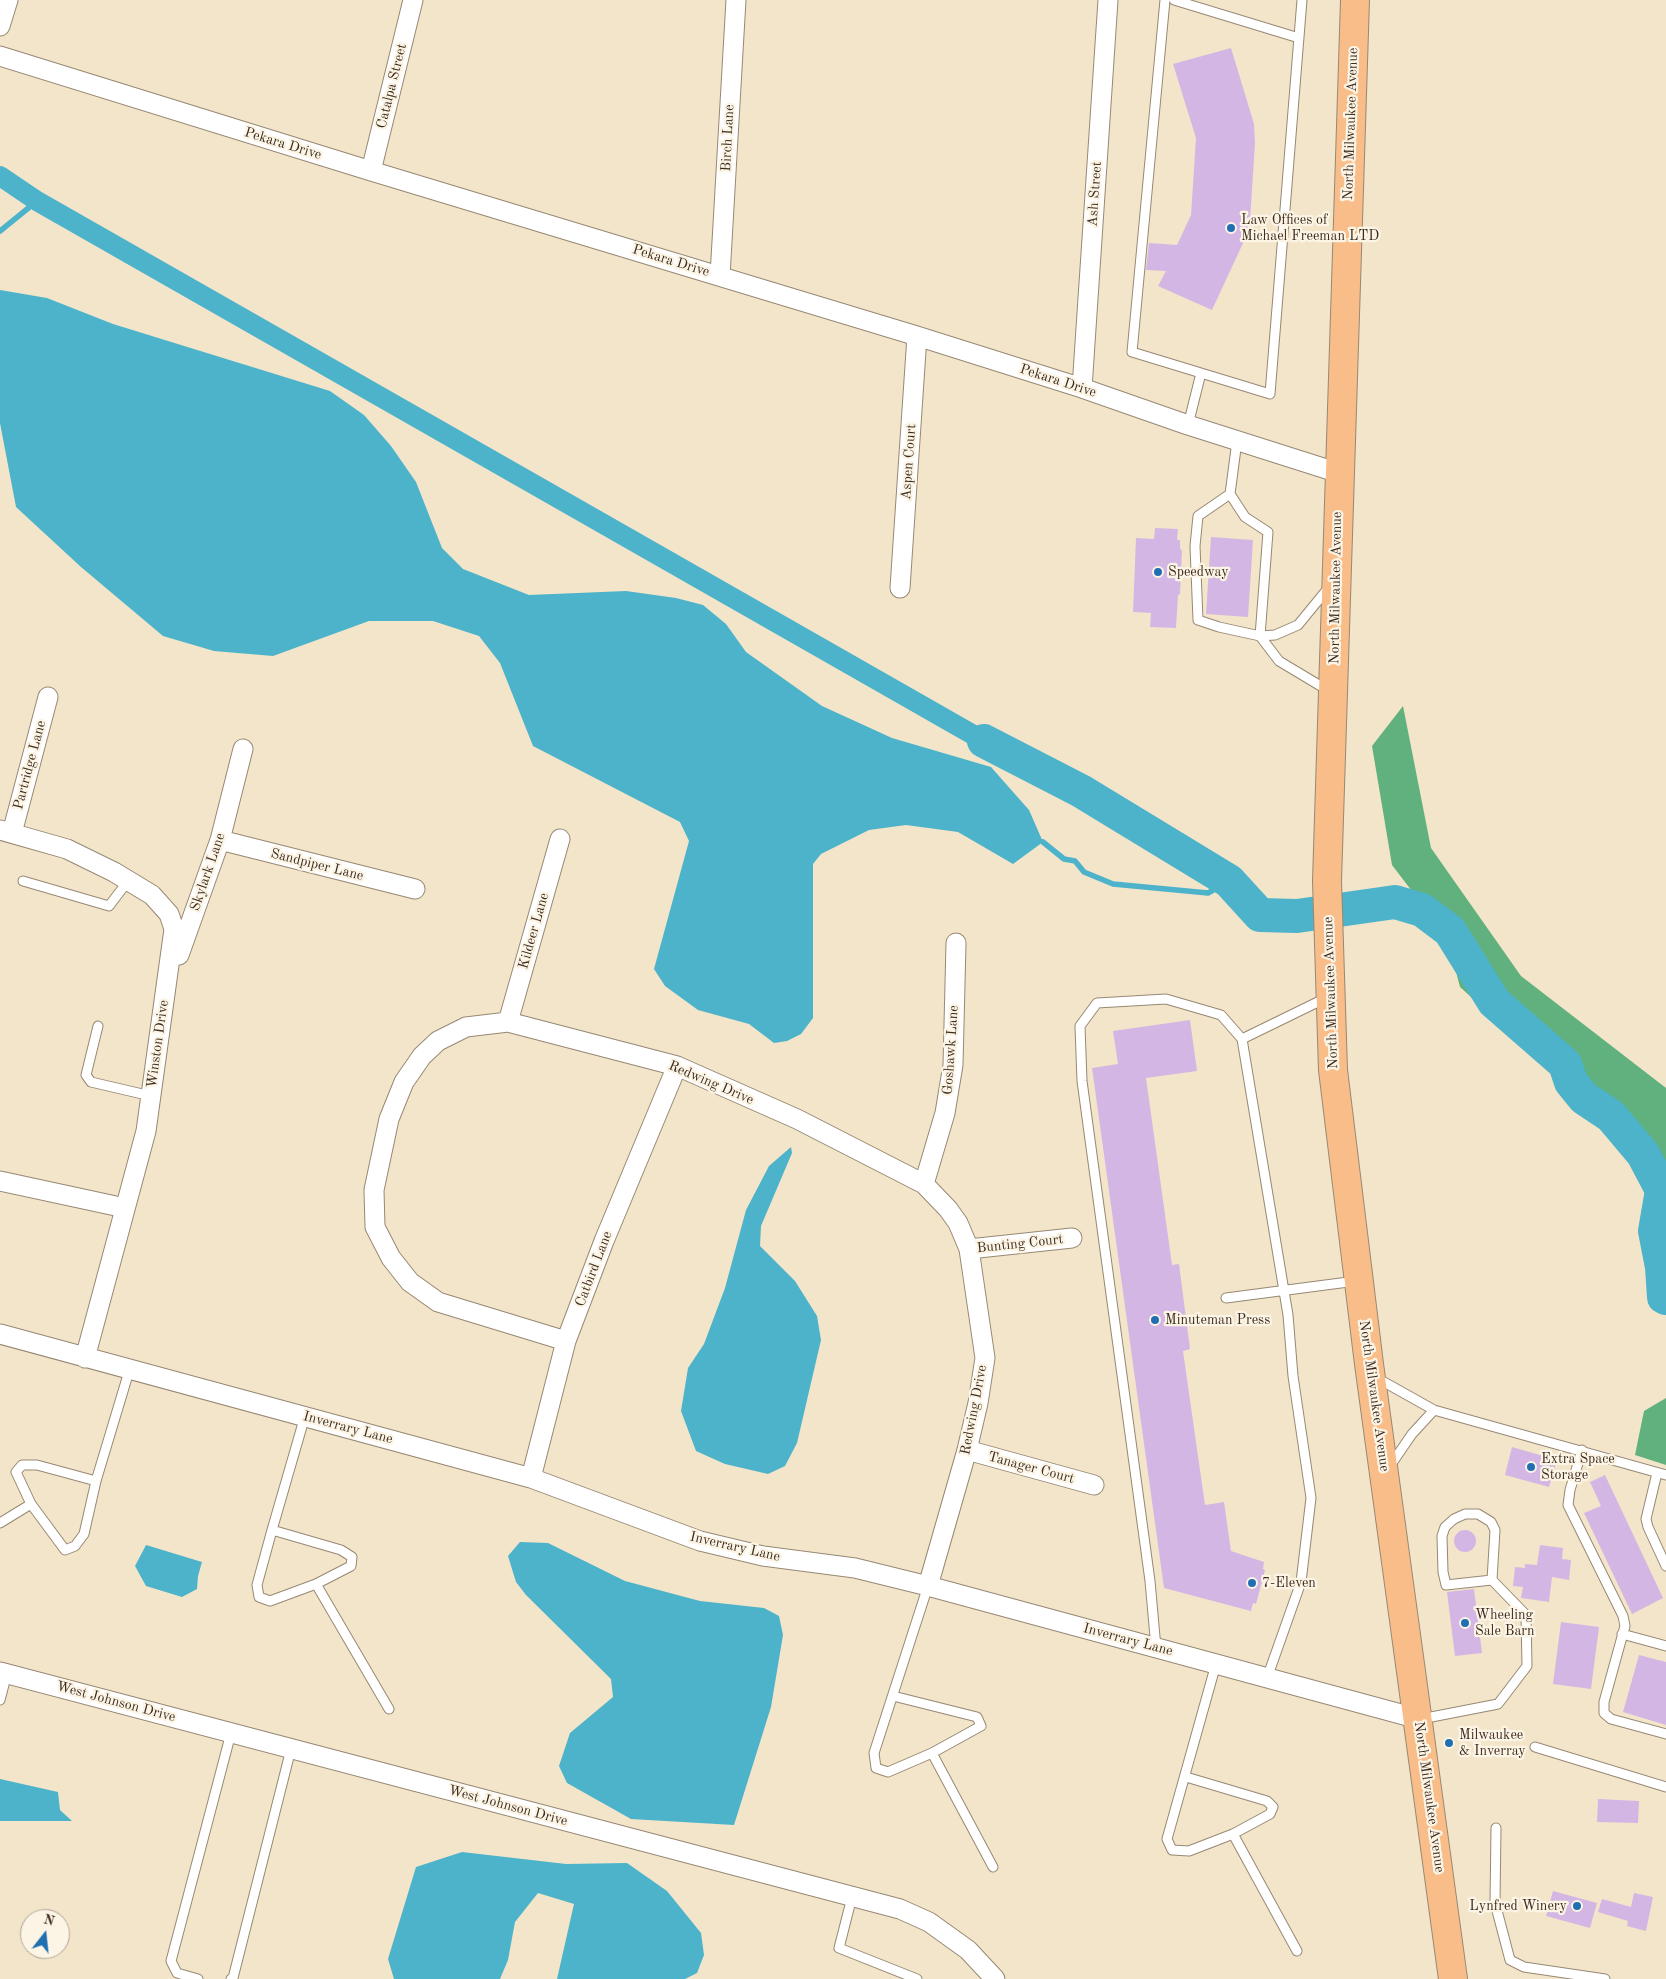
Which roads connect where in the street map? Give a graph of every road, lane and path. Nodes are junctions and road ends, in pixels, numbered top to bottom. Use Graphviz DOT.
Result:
graph roads {
  1 [pos="8,0"];
  2 [pos="413,0"];
  3 [pos="736,0"];
  4 [pos="1108,0"];
  5 [pos="1165,0"];
  6 [pos="1174,0"];
  7 [pos="1302,0"];
  8 [pos="1355,0"];
  9 [pos="0,26"];
  10 [pos="1299,38"];
  11 [pos="0,56"];
  12 [pos="371,171"];
  13 [pos="720,276"];
  14 [pos="917,336"];
  15 [pos="1201,373"];
  16 [pos="1082,388"];
  17 [pos="1188,426"];
  18 [pos="1237,441"];
  19 [pos="1339,473"];
  20 [pos="1230,494"];
  21 [pos="1336,577"];
  22 [pos="900,588"];
  23 [pos="1260,636"];
  24 [pos="1334,694"];
  25 [pos="48,697"];
  26 [pos="243,749"];
  27 [pos="6,832"];
  28 [pos="560,839"];
  29 [pos="220,840"];
  30 [pos="22,881"];
  31 [pos="128,881"];
  32 [pos="415,889"];
  33 [pos="956,943"];
  34 [pos="166,992"];
  35 [pos="1331,996"];
  36 [pos="508,1022"];
  37 [pos="98,1026"];
  38 [pos="1242,1039"];
  39 [pos="677,1066"];
  40 [pos="151,1096"];
  41 [pos="0,1181"];
  42 [pos="924,1184"];
  43 [pos="125,1208"];
  44 [pos="1072,1238"];
  45 [pos="969,1249"];
  46 [pos="1359,1281"];
  47 [pos="1284,1290"];
  48 [pos="1226,1298"];
  49 [pos="0,1334"];
  50 [pos="566,1341"];
  51 [pos="85,1358"];
  52 [pos="130,1368"];
  53 [pos="1371,1374"];
  54 [pos="1434,1410"];
  55 [pos="305,1416"];
  56 [pos="967,1450"];
  57 [pos="1582,1450"];
  58 [pos="1385,1474"];
  59 [pos="1662,1474"];
  60 [pos="531,1478"];
  61 [pos="96,1481"];
  62 [pos="1094,1485"];
  63 [pos="31,1504"];
  64 [pos="0,1523"];
  65 [pos="272,1530"];
  66 [pos="1666,1566"];
  67 [pos="1492,1580"];
  68 [pos="316,1584"];
  69 [pos="928,1586"];
  70 [pos="1622,1634"];
  71 [pos="1666,1646"];
  72 [pos="1156,1648"];
  73 [pos="1216,1664"];
  74 [pos="4,1672"];
  75 [pos="1267,1678"];
  76 [pos="893,1696"];
  77 [pos="0,1700"];
  78 [pos="389,1709"];
  79 [pos="1419,1719"];
  80 [pos="231,1733"];
  81 [pos="1666,1734"];
  82 [pos="1535,1747"];
  83 [pos="291,1749"];
  84 [pos="932,1753"];
  85 [pos="1186,1777"];
  86 [pos="1666,1787"];
  87 [pos="1496,1828"];
  88 [pos="1232,1834"];
  89 [pos="993,1867"];
  90 [pos="852,1897"];
  91 [pos="1297,1951"];
  92 [pos="198,1979"];
  93 [pos="231,1979"];
  94 [pos="917,1979"];
  95 [pos="995,1979"];
  96 [pos="1453,1979"];
  97 [pos="1605,1979"];
  1 -- 9 [label="street"];
  2 -- 12 [label="street, Catalpa Street"];
  3 -- 13 [label="street, Birch Lane"];
  4 -- 16 [label="street, Ash Street"];
  5 -- 15 [label="lane"];
  6 -- 10 [label="lane"];
  7 -- 10 [label="lane"];
  8 -- 19 [label="main road, North Milwaukee Avenue"];
  10 -- 15 [label="lane"];
  11 -- 12 [label="street, Pekara Drive"];
  12 -- 13 [label="street, Pekara Drive"];
  13 -- 14 [label="street, Pekara Drive"];
  14 -- 16 [label="street, Pekara Drive"];
  14 -- 22 [label="street, Aspen Court"];
  15 -- 17 [label="lane"];
  16 -- 17 [label="street, Pekara Drive"];
  17 -- 18 [label="street, Pekara Drive"];
  18 -- 19 [label="street, Pekara Drive"];
  18 -- 20 [label="lane"];
  19 -- 21 [label="main road, North Milwaukee Avenue"];
  20 -- 23 [label="lane"];
  20 -- 23 [label="lane"];
  21 -- 23 [label="lane"];
  21 -- 24 [label="main road, North Milwaukee Avenue"];
  23 -- 24 [label="lane"];
  24 -- 35 [label="main road, North Milwaukee Avenue"];
  25 -- 27 [label="street, Partridge Lane"];
  26 -- 29 [label="street, Skylark Lane"];
  27 -- 31 [label="street, Winston Drive"];
  28 -- 36 [label="street, Kildeer Lane"];
  29 -- 32 [label="street, Sandpiper Lane"];
  29 -- 34 [label="street, Skylark Lane"];
  30 -- 31 [label="lane"];
  31 -- 34 [label="street, Winston Drive"];
  33 -- 42 [label="street, Goshawk Lane"];
  34 -- 40 [label="street, Winston Drive"];
  35 -- 38 [label="lane"];
  35 -- 46 [label="main road, North Milwaukee Avenue"];
  36 -- 39 [label="street, Redwing Drive"];
  36 -- 50 [label="street, Redwing Drive"];
  37 -- 40 [label="lane"];
  38 -- 47 [label="lane"];
  38 -- 72 [label="lane"];
  39 -- 42 [label="street, Redwing Drive"];
  39 -- 50 [label="street, Catbird Lane"];
  40 -- 43 [label="street, Winston Drive"];
  41 -- 43 [label="street"];
  42 -- 45 [label="street, Redwing Drive"];
  43 -- 51 [label="street, Winston Drive"];
  44 -- 45 [label="street, Bunting Court"];
  45 -- 56 [label="street, Redwing Drive"];
  46 -- 47 [label="lane"];
  46 -- 53 [label="main road, North Milwaukee Avenue"];
  47 -- 48 [label="lane"];
  47 -- 75 [label="lane"];
  49 -- 51 [label="street, Inverrary Lane"];
  50 -- 60 [label="street, Catbird Lane"];
  51 -- 52 [label="street, Inverrary Lane"];
  52 -- 55 [label="street, Inverrary Lane"];
  52 -- 61 [label="lane"];
  53 -- 54 [label="lane"];
  53 -- 58 [label="main road, North Milwaukee Avenue"];
  54 -- 57 [label="lane"];
  54 -- 58 [label="lane"];
  55 -- 60 [label="street, Inverrary Lane"];
  55 -- 65 [label="lane"];
  56 -- 62 [label="street, Tanager Court"];
  56 -- 69 [label="street, Redwing Drive"];
  57 -- 59 [label="lane"];
  57 -- 70 [label="lane"];
  58 -- 79 [label="main road, North Milwaukee Avenue"];
  59 -- 66 [label="lane"];
  60 -- 69 [label="street, Inverrary Lane"];
  61 -- 63 [label="lane"];
  61 -- 63 [label="lane"];
  63 -- 64 [label="lane"];
  65 -- 68 [label="lane"];
  65 -- 68 [label="lane"];
  67 -- 67 [label="lane"];
  67 -- 79 [label="lane"];
  68 -- 78 [label="lane"];
  69 -- 72 [label="street, Inverrary Lane"];
  69 -- 76 [label="lane"];
  70 -- 71 [label="lane"];
  70 -- 81 [label="lane"];
  72 -- 73 [label="street, Inverrary Lane"];
  73 -- 75 [label="street, Inverrary Lane"];
  73 -- 85 [label="lane"];
  74 -- 77 [label="lane"];
  74 -- 80 [label="street, West Johnson Drive"];
  75 -- 79 [label="street, Inverrary Lane"];
  76 -- 84 [label="lane"];
  76 -- 84 [label="lane"];
  79 -- 96 [label="main road, North Milwaukee Avenue"];
  80 -- 83 [label="street, West Johnson Drive"];
  80 -- 92 [label="lane"];
  82 -- 86 [label="lane"];
  83 -- 90 [label="street, West Johnson Drive"];
  83 -- 93 [label="lane"];
  84 -- 89 [label="lane"];
  85 -- 88 [label="lane"];
  85 -- 88 [label="lane"];
  87 -- 97 [label="lane"];
  88 -- 91 [label="lane"];
  90 -- 94 [label="lane"];
  90 -- 95 [label="street, West Johnson Drive"];
}
